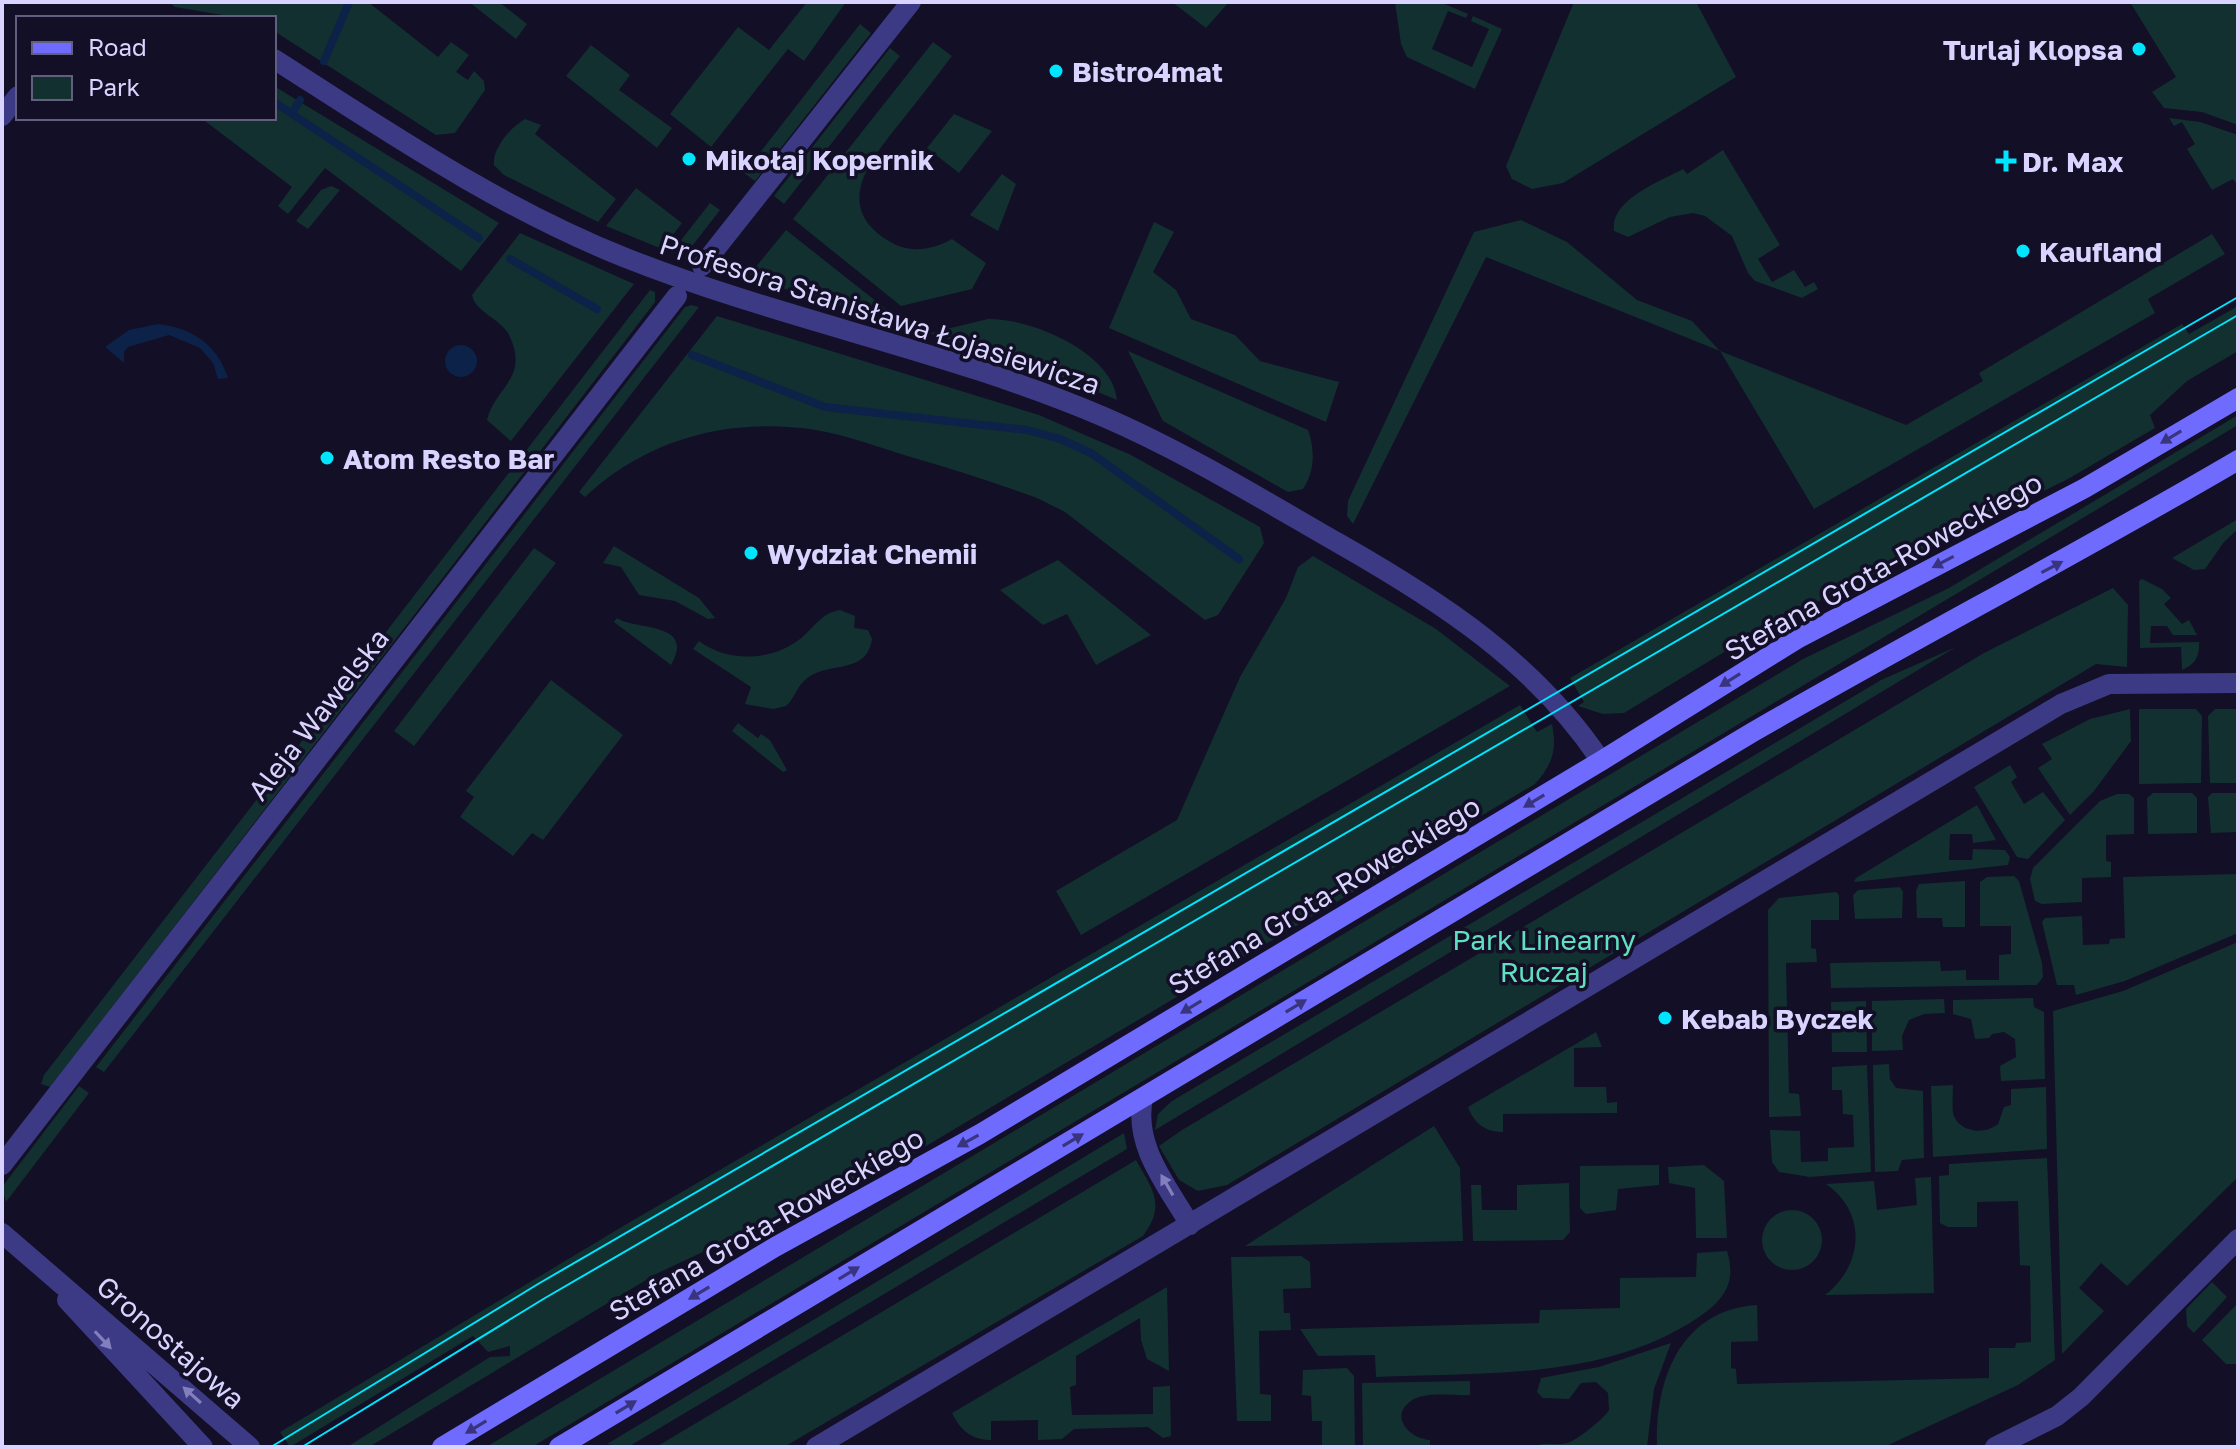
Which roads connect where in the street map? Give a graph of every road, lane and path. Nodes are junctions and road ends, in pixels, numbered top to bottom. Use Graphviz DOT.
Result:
graph roads {
  1 [pos="911,2"];
  2 [pos="276,60"];
  3 [pos="16,98"];
  4 [pos="2,116"];
  5 [pos="702,266"];
  6 [pos="677,296"];
  7 [pos="2238,398"];
  8 [pos="2238,460"];
  9 [pos="2238,683"];
  10 [pos="1601,761"];
  11 [pos="1143,1098"];
  12 [pos="2,1165"];
  13 [pos="1190,1225"];
  14 [pos="2,1233"];
  15 [pos="2238,1239"];
  16 [pos="53,1280"];
  17 [pos="203,1447"];
  18 [pos="250,1447"];
  19 [pos="442,1447"];
  20 [pos="559,1447"];
  21 [pos="816,1447"];
  22 [pos="1995,1447"];
  1 -- 5 [label="street"];
  2 -- 10 [label="street, Profesora Stanisława Łojasiewicza"];
  3 -- 4 [label="street"];
  6 -- 12 [label="street, Aleja Wawelska"];
  7 -- 10 [label="main road, Stefana Grota-Roweckiego, one-way"];
  11 -- 8 [label="main road, one-way"];
  9 -- 13 [label="street"];
  10 -- 19 [label="main road, Stefana Grota-Roweckiego, one-way"];
  13 -- 11 [label="street, one-way"];
  20 -- 11 [label="main road, one-way"];
  13 -- 21 [label="street"];
  14 -- 16 [label="street, Gronostajowa"];
  15 -- 22 [label="street"];
  16 -- 17 [label="street, Gronostajowa, one-way"];
  18 -- 16 [label="street, Gronostajowa, one-way"];
}
